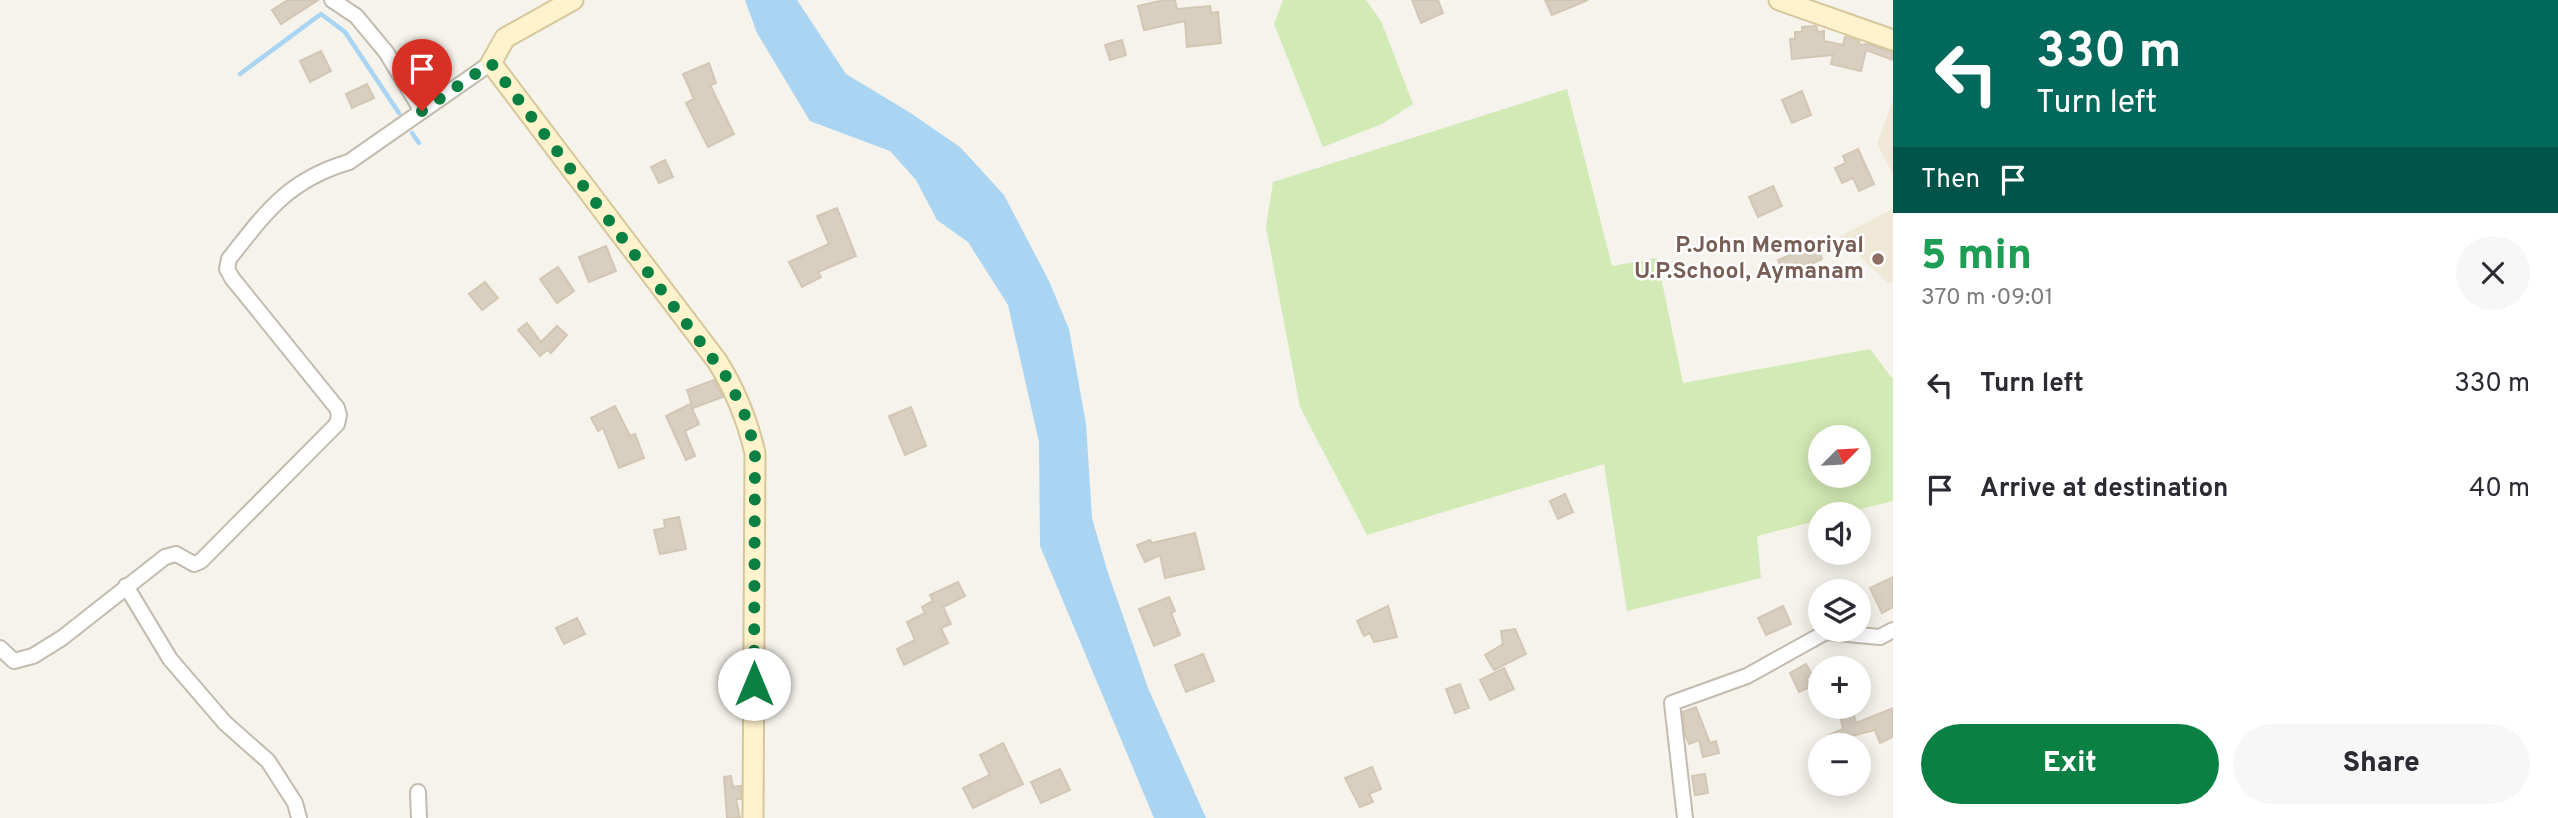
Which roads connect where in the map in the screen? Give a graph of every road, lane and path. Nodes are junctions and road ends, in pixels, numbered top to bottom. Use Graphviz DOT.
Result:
graph roads {
  1 [pos="332,0"];
  2 [pos="573,0"];
  3 [pos="1779,0"];
  4 [pos="1893,40"];
  5 [pos="491,63"];
  6 [pos="422,111"];
  7 [pos="126,586"];
  8 [pos="1893,630"];
  9 [pos="0,648"];
  10 [pos="418,792"];
  11 [pos="299,818"];
  12 [pos="419,818"];
  13 [pos="753,818"];
  14 [pos="1685,818"];
  1 -- 6 [label="street"];
  2 -- 5 [label="main road"];
  3 -- 4 [label="main road"];
  5 -- 6 [label="street"];
  5 -- 13 [label="main road"];
  6 -- 7 [label="street"];
  7 -- 9 [label="street"];
  7 -- 11 [label="street"];
  8 -- 14 [label="street"];
  10 -- 12 [label="street"];
}
